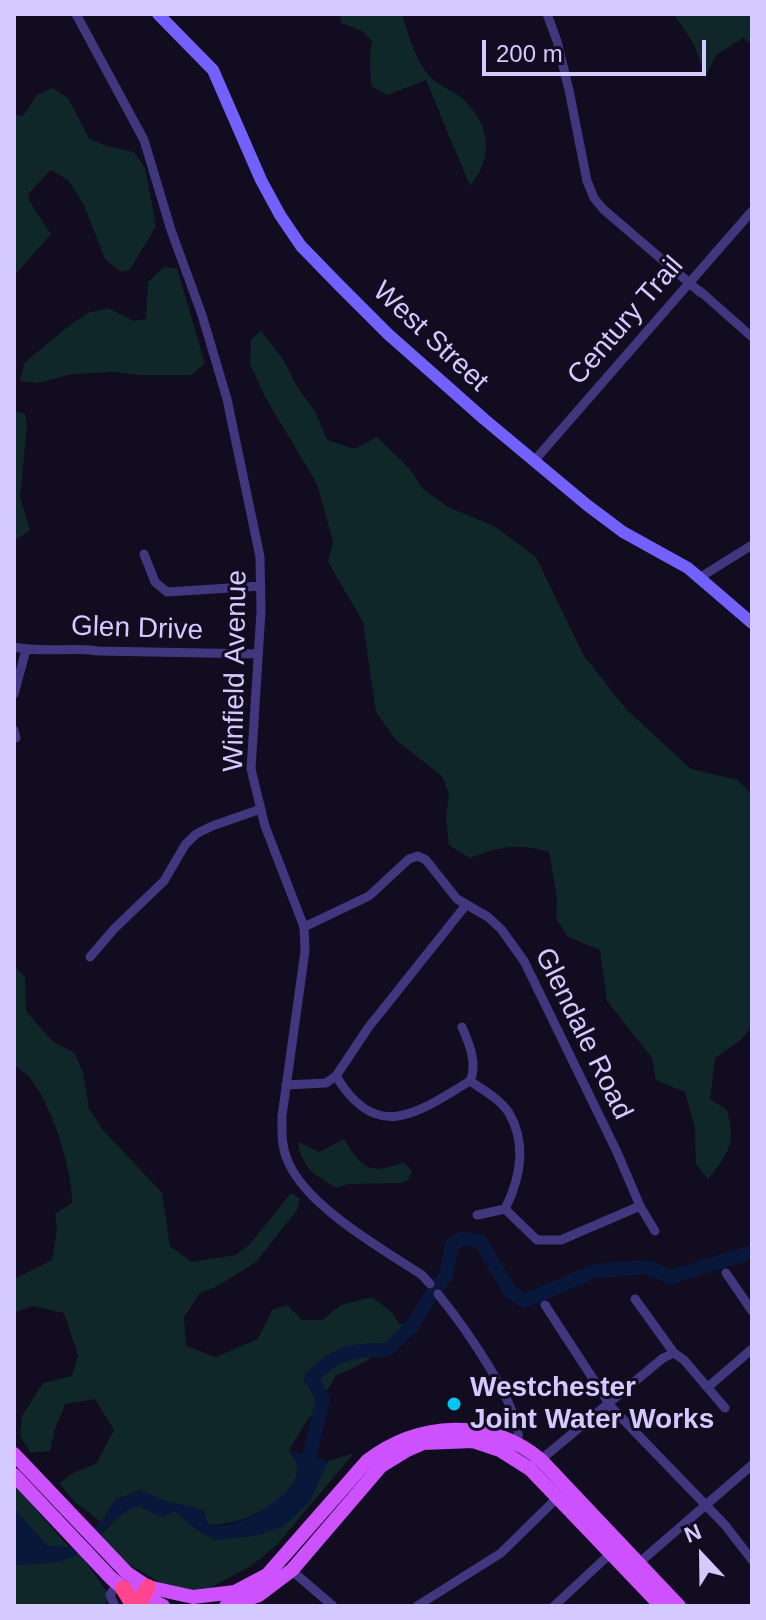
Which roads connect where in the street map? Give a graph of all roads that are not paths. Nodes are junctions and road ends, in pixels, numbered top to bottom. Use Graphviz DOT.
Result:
graph roads {
  1 [pos="76,14"];
  2 [pos="158,14"];
  3 [pos="547,14"];
  4 [pos="752,211"];
  5 [pos="692,279"];
  6 [pos="752,337"];
  7 [pos="534,461"];
  8 [pos="752,545"];
  9 [pos="144,554"];
  10 [pos="699,578"];
  11 [pos="261,586"];
  12 [pos="752,623"];
  13 [pos="14,647"];
  14 [pos="26,650"];
  15 [pos="258,654"];
  16 [pos="14,694"];
  17 [pos="261,809"];
  18 [pos="466,905"];
  19 [pos="304,927"];
  20 [pos="90,957"];
  21 [pos="462,1027"];
  22 [pos="336,1076"];
  23 [pos="470,1081"];
  24 [pos="286,1085"];
  25 [pos="640,1206"];
  26 [pos="505,1209"];
  27 [pos="477,1215"];
  28 [pos="655,1231"];
  29 [pos="726,1273"];
  30 [pos="430,1284"];
  31 [pos="438,1294"];
  32 [pos="635,1299"];
  33 [pos="545,1305"];
  34 [pos="752,1311"];
  35 [pos="752,1349"];
  36 [pos="674,1353"];
  37 [pos="708,1387"];
  38 [pos="608,1403"];
  39 [pos="725,1408"];
  40 [pos="515,1450"];
  41 [pos="14,1454"];
  42 [pos="535,1465"];
  43 [pos="752,1465"];
  44 [pos="14,1475"];
  45 [pos="557,1498"];
  46 [pos="704,1504"];
  47 [pos="78,1533"];
  48 [pos="610,1554"];
  49 [pos="752,1560"];
  50 [pos="640,1562"];
  51 [pos="287,1566"];
  52 [pos="122,1581"];
  53 [pos="141,1599"];
  54 [pos="115,1606"];
  55 [pos="163,1606"];
  56 [pos="226,1606"];
  57 [pos="333,1606"];
  58 [pos="417,1606"];
  59 [pos="554,1606"];
  60 [pos="661,1606"];
  61 [pos="679,1606"];
  1 -- 11 [label="street, Winfield Avenue"];
  2 -- 7 [label="street, West Street"];
  3 -- 5 [label="street"];
  4 -- 5 [label="street, Century Trail"];
  5 -- 6 [label="street"];
  5 -- 7 [label="street, Century Trail"];
  7 -- 10 [label="street, West Street"];
  8 -- 10 [label="street"];
  9 -- 11 [label="street"];
  10 -- 12 [label="street, West Street"];
  11 -- 15 [label="street, Winfield Avenue"];
  13 -- 14 [label="street, Glen Drive"];
  14 -- 15 [label="street, Glen Drive"];
  14 -- 16 [label="street"];
  15 -- 17 [label="street, Winfield Avenue"];
  17 -- 19 [label="street, Winfield Avenue"];
  17 -- 20 [label="street"];
  18 -- 19 [label="street, Glendale Road"];
  18 -- 22 [label="street"];
  18 -- 25 [label="street, Glendale Road"];
  19 -- 24 [label="street, Winfield Avenue"];
  21 -- 23 [label="street"];
  22 -- 23 [label="street"];
  22 -- 24 [label="street"];
  23 -- 26 [label="street"];
  24 -- 30 [label="street, Winfield Avenue"];
  25 -- 26 [label="street"];
  25 -- 28 [label="street, Glendale Road"];
  26 -- 27 [label="street"];
  29 -- 34 [label="street"];
  31 -- 40 [label="street"];
  32 -- 36 [label="street"];
  33 -- 38 [label="street"];
  35 -- 37 [label="street"];
  36 -- 37 [label="street"];
  36 -- 38 [label="street"];
  37 -- 39 [label="street"];
  38 -- 42 [label="street"];
  38 -- 46 [label="street"];
  40 -- 42 [label="main road"];
  40 -- 51 [label="main road"];
  41 -- 47 [label="main road"];
  42 -- 45 [label="main road"];
  42 -- 50 [label="main road"];
  43 -- 46 [label="street"];
  44 -- 47 [label="main road"];
  45 -- 48 [label="main road"];
  45 -- 58 [label="street"];
  46 -- 49 [label="street"];
  46 -- 50 [label="street"];
  47 -- 52 [label="main road"];
  48 -- 59 [label="street"];
  48 -- 60 [label="main road"];
  50 -- 61 [label="main road"];
  51 -- 53 [label="main road"];
  51 -- 56 [label="main road"];
  51 -- 57 [label="street"];
  52 -- 53 [label="highway"];
  52 -- 53 [label="main road"];
  52 -- 54 [label="street"];
  53 -- 55 [label="main road"];
}
